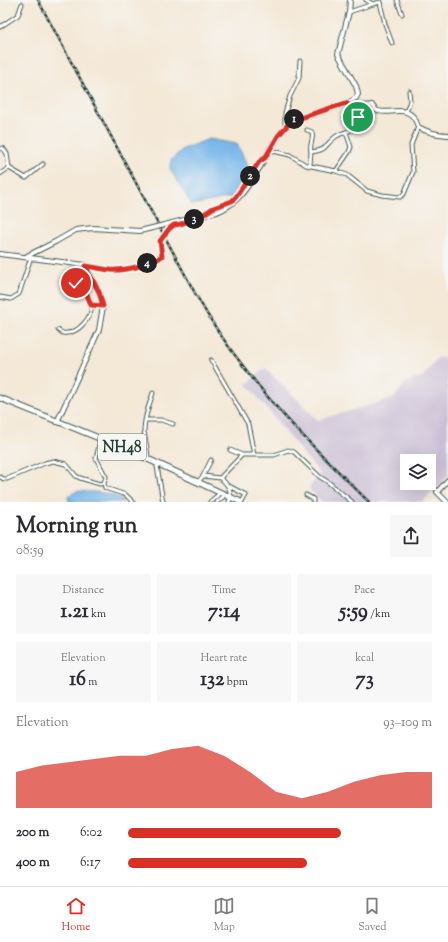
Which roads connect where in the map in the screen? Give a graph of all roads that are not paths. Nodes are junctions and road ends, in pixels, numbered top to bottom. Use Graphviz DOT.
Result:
graph roads {
  1 [pos="350,0"];
  2 [pos="366,0"];
  3 [pos="384,0"];
  4 [pos="397,0"];
  5 [pos="380,2"];
  6 [pos="22,4"];
  7 [pos="373,4"];
  8 [pos="349,12"];
  9 [pos="402,14"];
  10 [pos="0,27"];
  11 [pos="392,43"];
  12 [pos="300,61"];
  13 [pos="408,91"];
  14 [pos="346,103"];
  15 [pos="352,108"];
  16 [pos="406,112"];
  17 [pos="285,113"];
  18 [pos="291,121"];
  19 [pos="285,127"];
  20 [pos="418,127"];
  21 [pos="307,130"];
  22 [pos="346,132"];
  23 [pos="448,135"];
  24 [pos="0,149"];
  25 [pos="269,150"];
  26 [pos="311,152"];
  27 [pos="265,158"];
  28 [pos="44,164"];
  29 [pos="310,165"];
  30 [pos="9,168"];
  31 [pos="336,171"];
  32 [pos="0,174"];
  33 [pos="0,254"];
  34 [pos="28,257"];
  35 [pos="85,266"];
  36 [pos="76,283"];
  37 [pos="0,297"];
  38 [pos="91,305"];
  39 [pos="103,306"];
  40 [pos="58,330"];
  41 [pos="211,360"];
  42 [pos="153,393"];
  43 [pos="0,398"];
  44 [pos="0,401"];
  45 [pos="145,420"];
  46 [pos="57,422"];
  47 [pos="173,424"];
  48 [pos="100,442"];
  49 [pos="230,450"];
  50 [pos="254,455"];
  51 [pos="242,456"];
  52 [pos="148,460"];
  53 [pos="211,460"];
  54 [pos="157,466"];
  55 [pos="171,471"];
  56 [pos="203,476"];
  57 [pos="0,477"];
  58 [pos="220,478"];
  59 [pos="448,480"];
  60 [pos="198,482"];
  61 [pos="104,483"];
  62 [pos="229,486"];
  63 [pos="306,495"];
  64 [pos="221,496"];
  65 [pos="231,500"];
  66 [pos="133,502"];
  67 [pos="163,502"];
  68 [pos="210,502"];
  69 [pos="217,502"];
  70 [pos="242,502"];
  71 [pos="313,502"];
  72 [pos="352,502"];
  73 [pos="447,502"];
  1 -- 8 [label="street"];
  2 -- 7 [label="street"];
  3 -- 5 [label="street"];
  4 -- 9 [label="street"];
  5 -- 7 [label="street"];
  5 -- 11 [label="street"];
  6 -- 10 [label="street"];
  7 -- 8 [label="street"];
  8 -- 14 [label="street"];
  12 -- 17 [label="street"];
  13 -- 16 [label="street"];
  14 -- 15 [label="street"];
  14 -- 18 [label="street"];
  15 -- 16 [label="street"];
  15 -- 22 [label="street"];
  16 -- 20 [label="street"];
  17 -- 18 [label="street"];
  17 -- 19 [label="street"];
  18 -- 19 [label="street"];
  19 -- 25 [label="street"];
  20 -- 23 [label="street"];
  20 -- 31 [label="street"];
  21 -- 26 [label="street"];
  22 -- 26 [label="street"];
  22 -- 31 [label="street"];
  24 -- 30 [label="street"];
  25 -- 27 [label="street"];
  25 -- 29 [label="street"];
  26 -- 29 [label="street"];
  27 -- 34 [label="street, bridge"];
  27 -- 35 [label="street"];
  28 -- 30 [label="street"];
  29 -- 31 [label="street"];
  30 -- 32 [label="street"];
  33 -- 34 [label="street"];
  34 -- 35 [label="street"];
  34 -- 37 [label="street"];
  35 -- 39 [label="street"];
  36 -- 38 [label="street"];
  38 -- 39 [label="street"];
  38 -- 40 [label="street"];
  39 -- 46 [label="street"];
  41 -- 50 [label="street"];
  42 -- 45 [label="street"];
  43 -- 46 [label="highway, NH48"];
  44 -- 48 [label="highway, NH48"];
  45 -- 47 [label="street"];
  45 -- 52 [label="street"];
  46 -- 52 [label="highway, NH48"];
  48 -- 52 [label="highway, NH48"];
  48 -- 61 [label="street"];
  49 -- 51 [label="street"];
  50 -- 51 [label="street"];
  50 -- 72 [label="street"];
  51 -- 58 [label="street"];
  52 -- 54 [label="highway, NH48"];
  52 -- 55 [label="highway, NH48"];
  53 -- 56 [label="street"];
  54 -- 55 [label="highway, NH48"];
  54 -- 67 [label="street"];
  55 -- 60 [label="highway, NH48"];
  55 -- 64 [label="highway, NH48"];
  56 -- 58 [label="street"];
  56 -- 60 [label="street"];
  57 -- 61 [label="street"];
  58 -- 62 [label="street"];
  59 -- 73 [label="street"];
  60 -- 65 [label="highway, NH48"];
  61 -- 66 [label="street"];
  62 -- 65 [label="street"];
  62 -- 70 [label="street"];
  63 -- 71 [label="street"];
  64 -- 65 [label="highway, NH48"];
  64 -- 68 [label="street"];
  64 -- 69 [label="street"];
  65 -- 70 [label="highway, NH48"];
}
